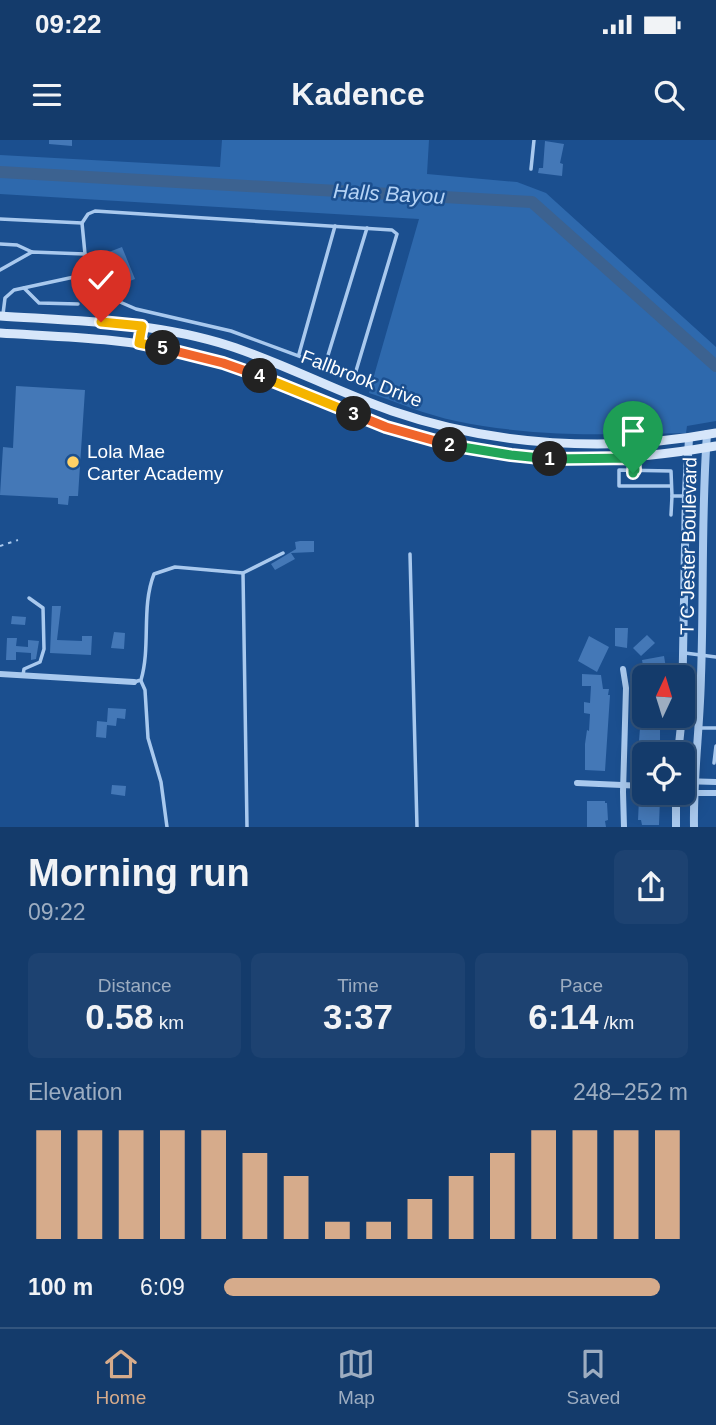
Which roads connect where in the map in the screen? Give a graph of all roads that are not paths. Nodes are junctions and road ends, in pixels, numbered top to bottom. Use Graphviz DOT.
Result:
graph roads {
  1 [pos="534,140"];
  2 [pos="531,169"];
  3 [pos="0,219"];
  4 [pos="82,223"];
  5 [pos="335,226"];
  6 [pos="367,228"];
  7 [pos="0,244"];
  8 [pos="32,251"];
  9 [pos="85,254"];
  10 [pos="0,270"];
  11 [pos="88,274"];
  12 [pos="24,288"];
  13 [pos="78,304"];
  14 [pos="1,316"];
  15 [pos="142,326"];
  16 [pos="1,333"];
  17 [pos="139,343"];
  18 [pos="299,354"];
  19 [pos="325,365"];
  20 [pos="711,434"];
  21 [pos="690,438"];
  22 [pos="711,447"];
  23 [pos="688,451"];
  24 [pos="634,458"];
  25 [pos="634,471"];
  26 [pos="671,486"];
  27 [pos="672,496"];
  28 [pos="686,496"];
  29 [pos="671,514"];
  30 [pos="283,553"];
  31 [pos="410,554"];
  32 [pos="243,573"];
  33 [pos="29,598"];
  34 [pos="685,653"];
  35 [pos="702,654"];
  36 [pos="716,657"];
  37 [pos="684,665"];
  38 [pos="623,669"];
  39 [pos="0,674"];
  40 [pos="23,675"];
  41 [pos="138,681"];
  42 [pos="698,728"];
  43 [pos="716,728"];
  44 [pos="716,746"];
  45 [pos="695,760"];
  46 [pos="714,763"];
  47 [pos="695,782"];
  48 [pos="716,782"];
  49 [pos="577,783"];
  50 [pos="623,785"];
  51 [pos="632,785"];
  52 [pos="695,793"];
  53 [pos="716,793"];
  54 [pos="676,805"];
  55 [pos="693,805"];
  56 [pos="166,827"];
  57 [pos="247,827"];
  58 [pos="417,827"];
  59 [pos="624,827"];
  60 [pos="676,827"];
  61 [pos="694,827"];
  1 -- 2 [label="lane"];
  3 -- 4 [label="lane"];
  4 -- 5 [label="lane"];
  4 -- 9 [label="lane"];
  5 -- 6 [label="lane"];
  5 -- 18 [label="lane"];
  6 -- 19 [label="lane"];
  6 -- 19 [label="lane"];
  7 -- 8 [label="lane"];
  8 -- 9 [label="lane"];
  8 -- 10 [label="lane"];
  9 -- 11 [label="lane"];
  11 -- 12 [label="lane"];
  11 -- 18 [label="lane"];
  12 -- 13 [label="lane"];
  12 -- 14 [label="lane"];
  14 -- 15 [label="main road, Fallbrook Drive"];
  14 -- 16 [label="main road"];
  15 -- 17 [label="main road"];
  15 -- 21 [label="main road, Fallbrook Drive"];
  16 -- 17 [label="main road, Fallbrook Drive"];
  17 -- 24 [label="main road, Fallbrook Drive"];
  18 -- 19 [label="lane"];
  20 -- 21 [label="main road, Fallbrook Drive"];
  20 -- 22 [label="street, T C Jester Boulevard"];
  21 -- 23 [label="street, T C Jester Boulevard"];
  22 -- 23 [label="main road, Fallbrook Drive"];
  22 -- 35 [label="street, T C Jester Boulevard"];
  23 -- 24 [label="main road, Fallbrook Drive"];
  23 -- 28 [label="street, T C Jester Boulevard"];
  24 -- 25 [label="lane"];
  25 -- 26 [label="lane"];
  25 -- 26 [label="lane"];
  26 -- 27 [label="lane"];
  27 -- 28 [label="lane"];
  27 -- 29 [label="lane"];
  28 -- 34 [label="street, T C Jester Boulevard"];
  30 -- 32 [label="lane"];
  31 -- 58 [label="lane"];
  32 -- 41 [label="lane"];
  32 -- 57 [label="lane"];
  33 -- 40 [label="lane"];
  34 -- 35 [label="lane"];
  34 -- 37 [label="street, T C Jester Boulevard"];
  35 -- 36 [label="lane"];
  35 -- 42 [label="street, T C Jester Boulevard"];
  38 -- 50 [label="street"];
  39 -- 40 [label="street"];
  40 -- 41 [label="street"];
  41 -- 56 [label="lane"];
  42 -- 43 [label="lane"];
  42 -- 45 [label="street, T C Jester Boulevard"];
  44 -- 46 [label="lane"];
  47 -- 48 [label="street"];
  49 -- 50 [label="street"];
  50 -- 51 [label="street"];
  50 -- 59 [label="street"];
  52 -- 53 [label="street"];
  54 -- 60 [label="street"];
  55 -- 61 [label="street, T C Jester Boulevard"];
}
